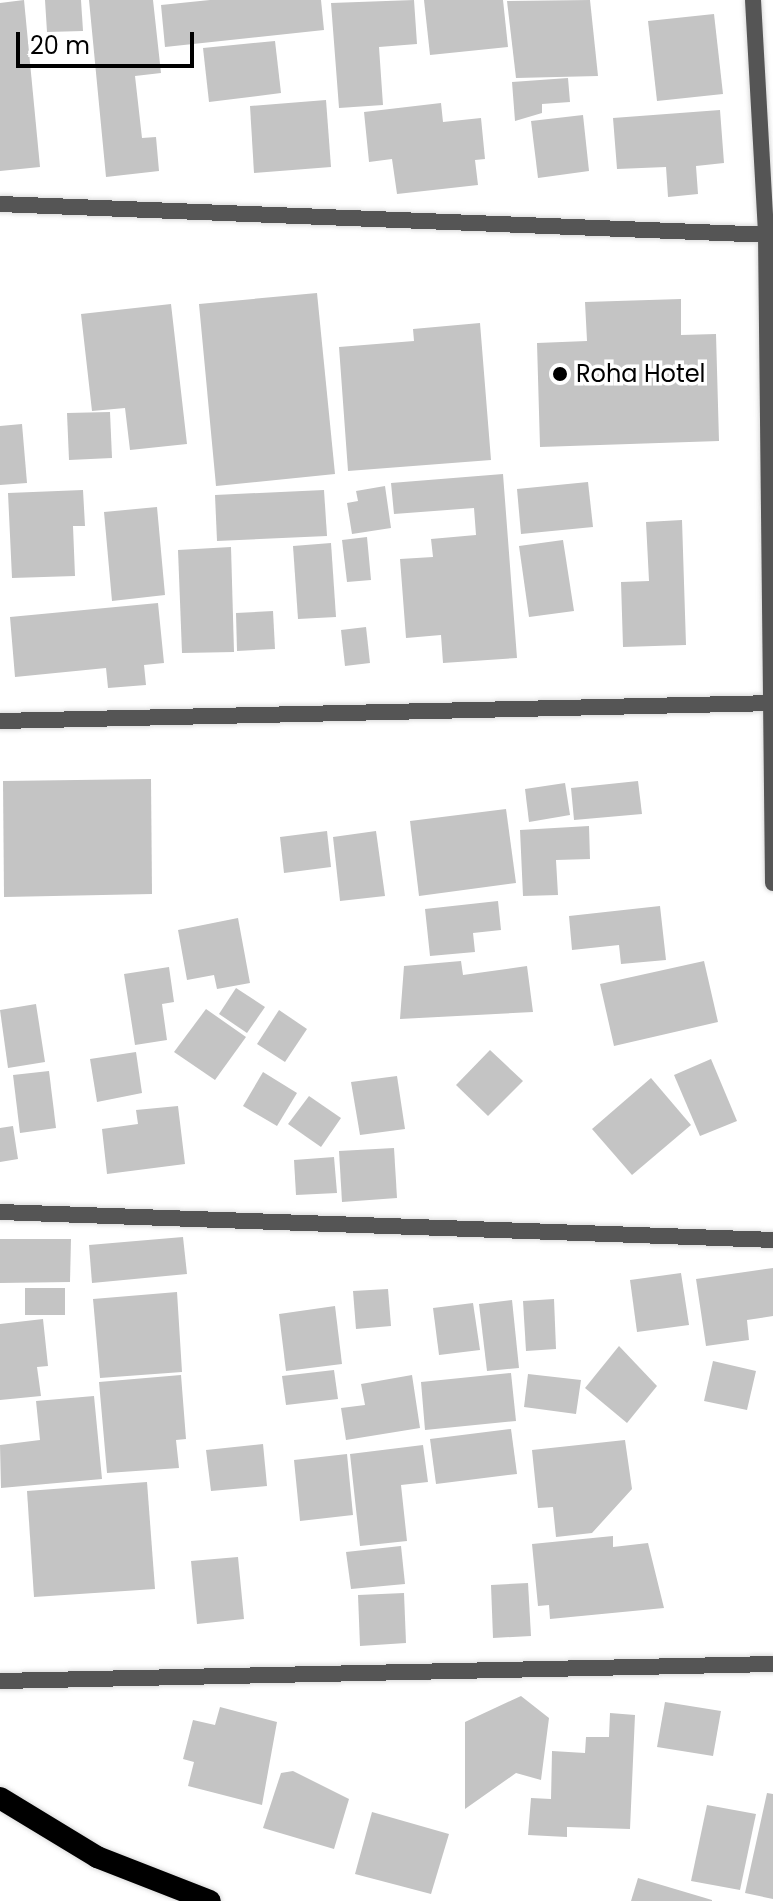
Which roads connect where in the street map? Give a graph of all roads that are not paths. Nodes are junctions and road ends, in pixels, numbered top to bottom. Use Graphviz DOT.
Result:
graph roads {
  1 [pos="753,0"];
  2 [pos="0,204"];
  3 [pos="770,235"];
  4 [pos="771,703"];
  5 [pos="0,721"];
  6 [pos="773,883"];
  7 [pos="0,1212"];
  8 [pos="773,1240"];
  9 [pos="773,1664"];
  10 [pos="0,1681"];
  11 [pos="0,1798"];
  12 [pos="210,1901"];
  1 -- 3 [label="street"];
  2 -- 3 [label="street"];
  3 -- 4 [label="street"];
  4 -- 5 [label="street"];
  4 -- 6 [label="street"];
  7 -- 8 [label="street"];
  9 -- 10 [label="street"];
  11 -- 12 [label="highway"];
}
